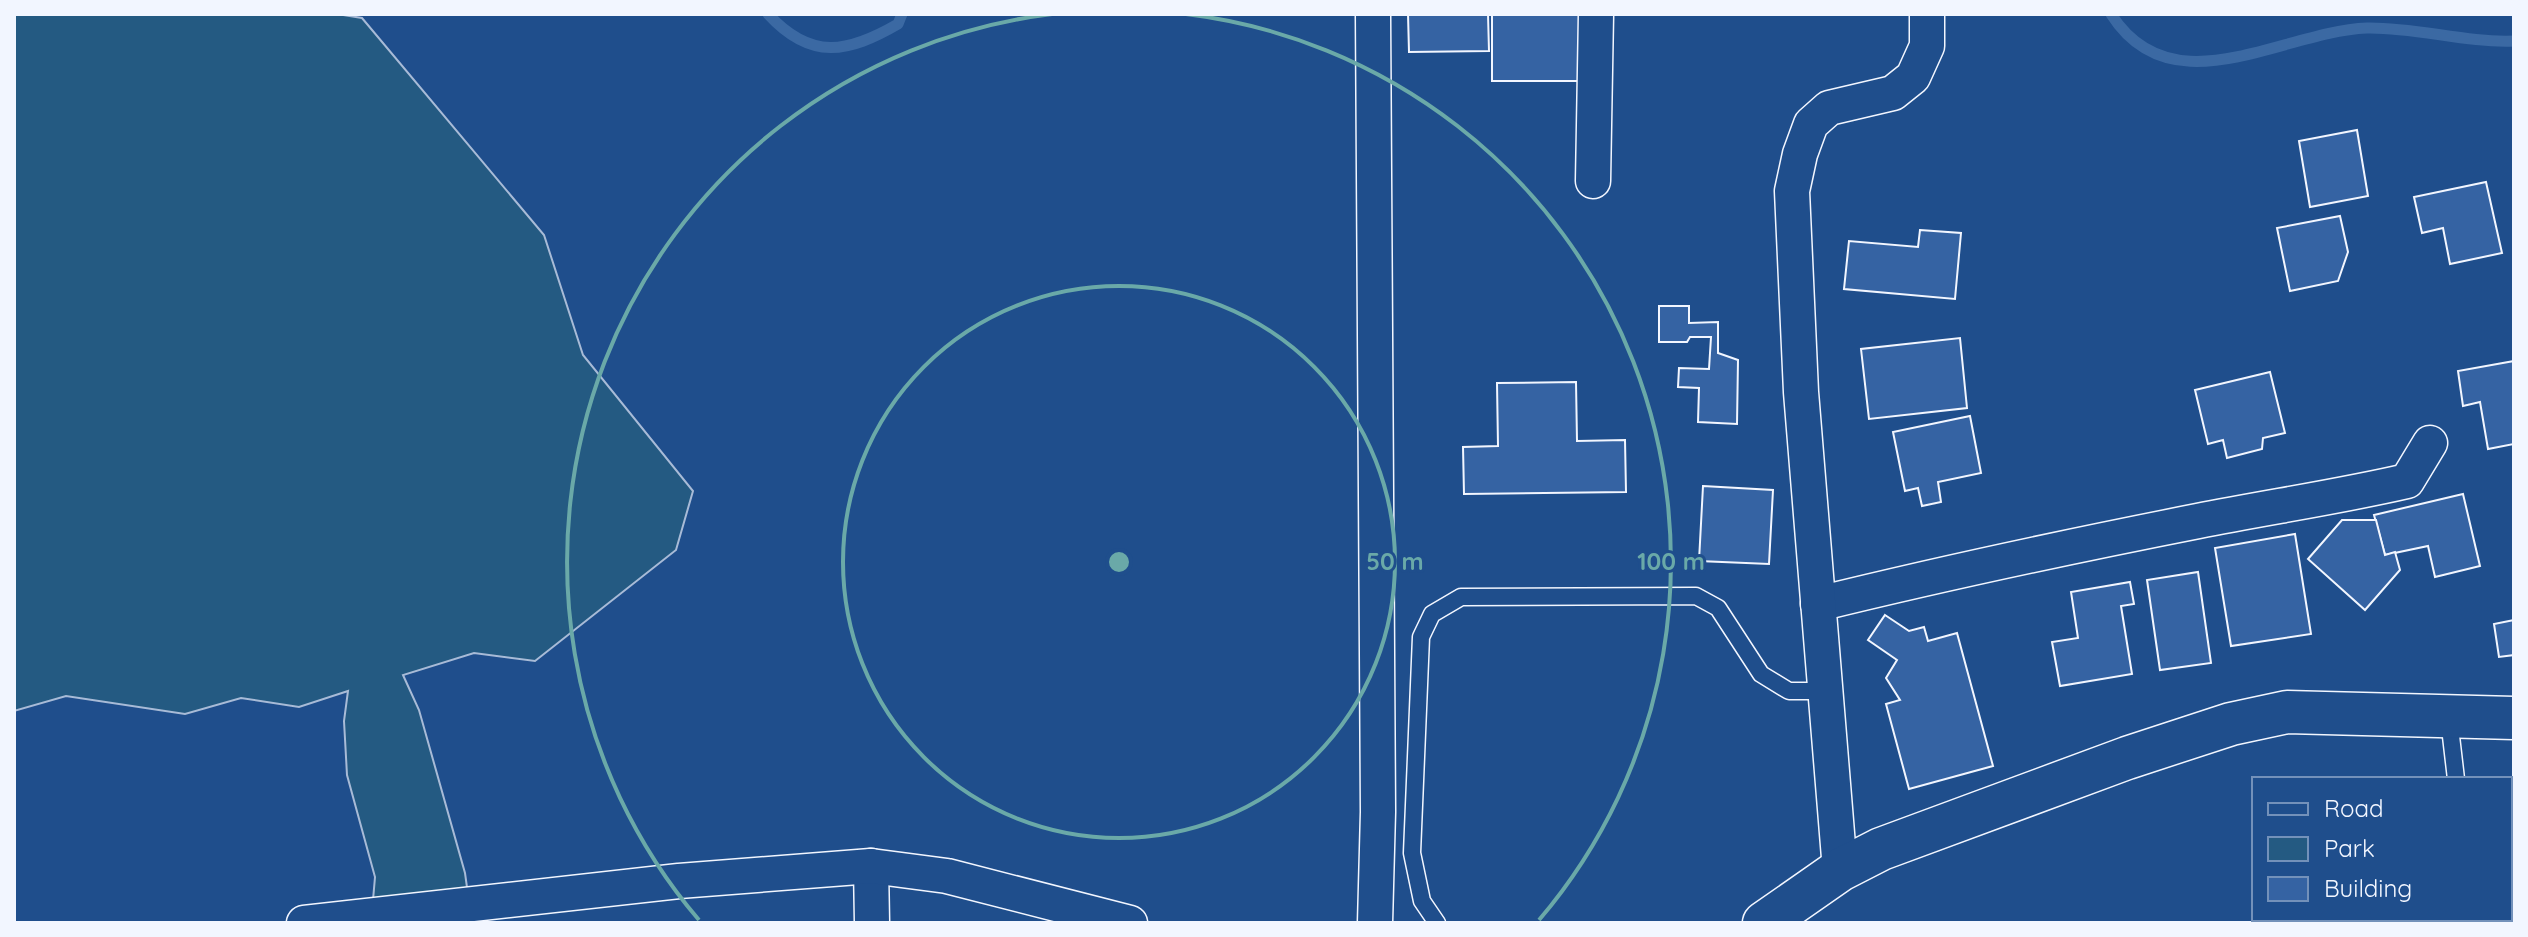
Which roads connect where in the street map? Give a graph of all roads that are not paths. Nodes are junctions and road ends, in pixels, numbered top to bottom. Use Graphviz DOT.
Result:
graph roads {
  1 [pos="1373,14"];
  2 [pos="1596,14"];
  3 [pos="1927,14"];
  4 [pos="1593,181"];
  5 [pos="2430,443"];
  6 [pos="1818,604"];
  7 [pos="1825,691"];
  8 [pos="2448,717"];
  9 [pos="2514,718"];
  10 [pos="2456,777"];
  11 [pos="871,866"];
  12 [pos="1840,870"];
  13 [pos="304,923"];
  14 [pos="872,923"];
  15 [pos="1130,923"];
  16 [pos="1375,923"];
  17 [pos="1437,923"];
  18 [pos="1764,923"];
  1 -- 16 [label="street"];
  2 -- 4 [label="street"];
  3 -- 6 [label="street"];
  5 -- 6 [label="street"];
  6 -- 7 [label="street"];
  7 -- 12 [label="street"];
  7 -- 17 [label="lane"];
  8 -- 9 [label="street"];
  8 -- 10 [label="lane"];
  8 -- 12 [label="street"];
  11 -- 13 [label="street"];
  11 -- 14 [label="street"];
  11 -- 15 [label="street"];
  12 -- 18 [label="street"];
}
